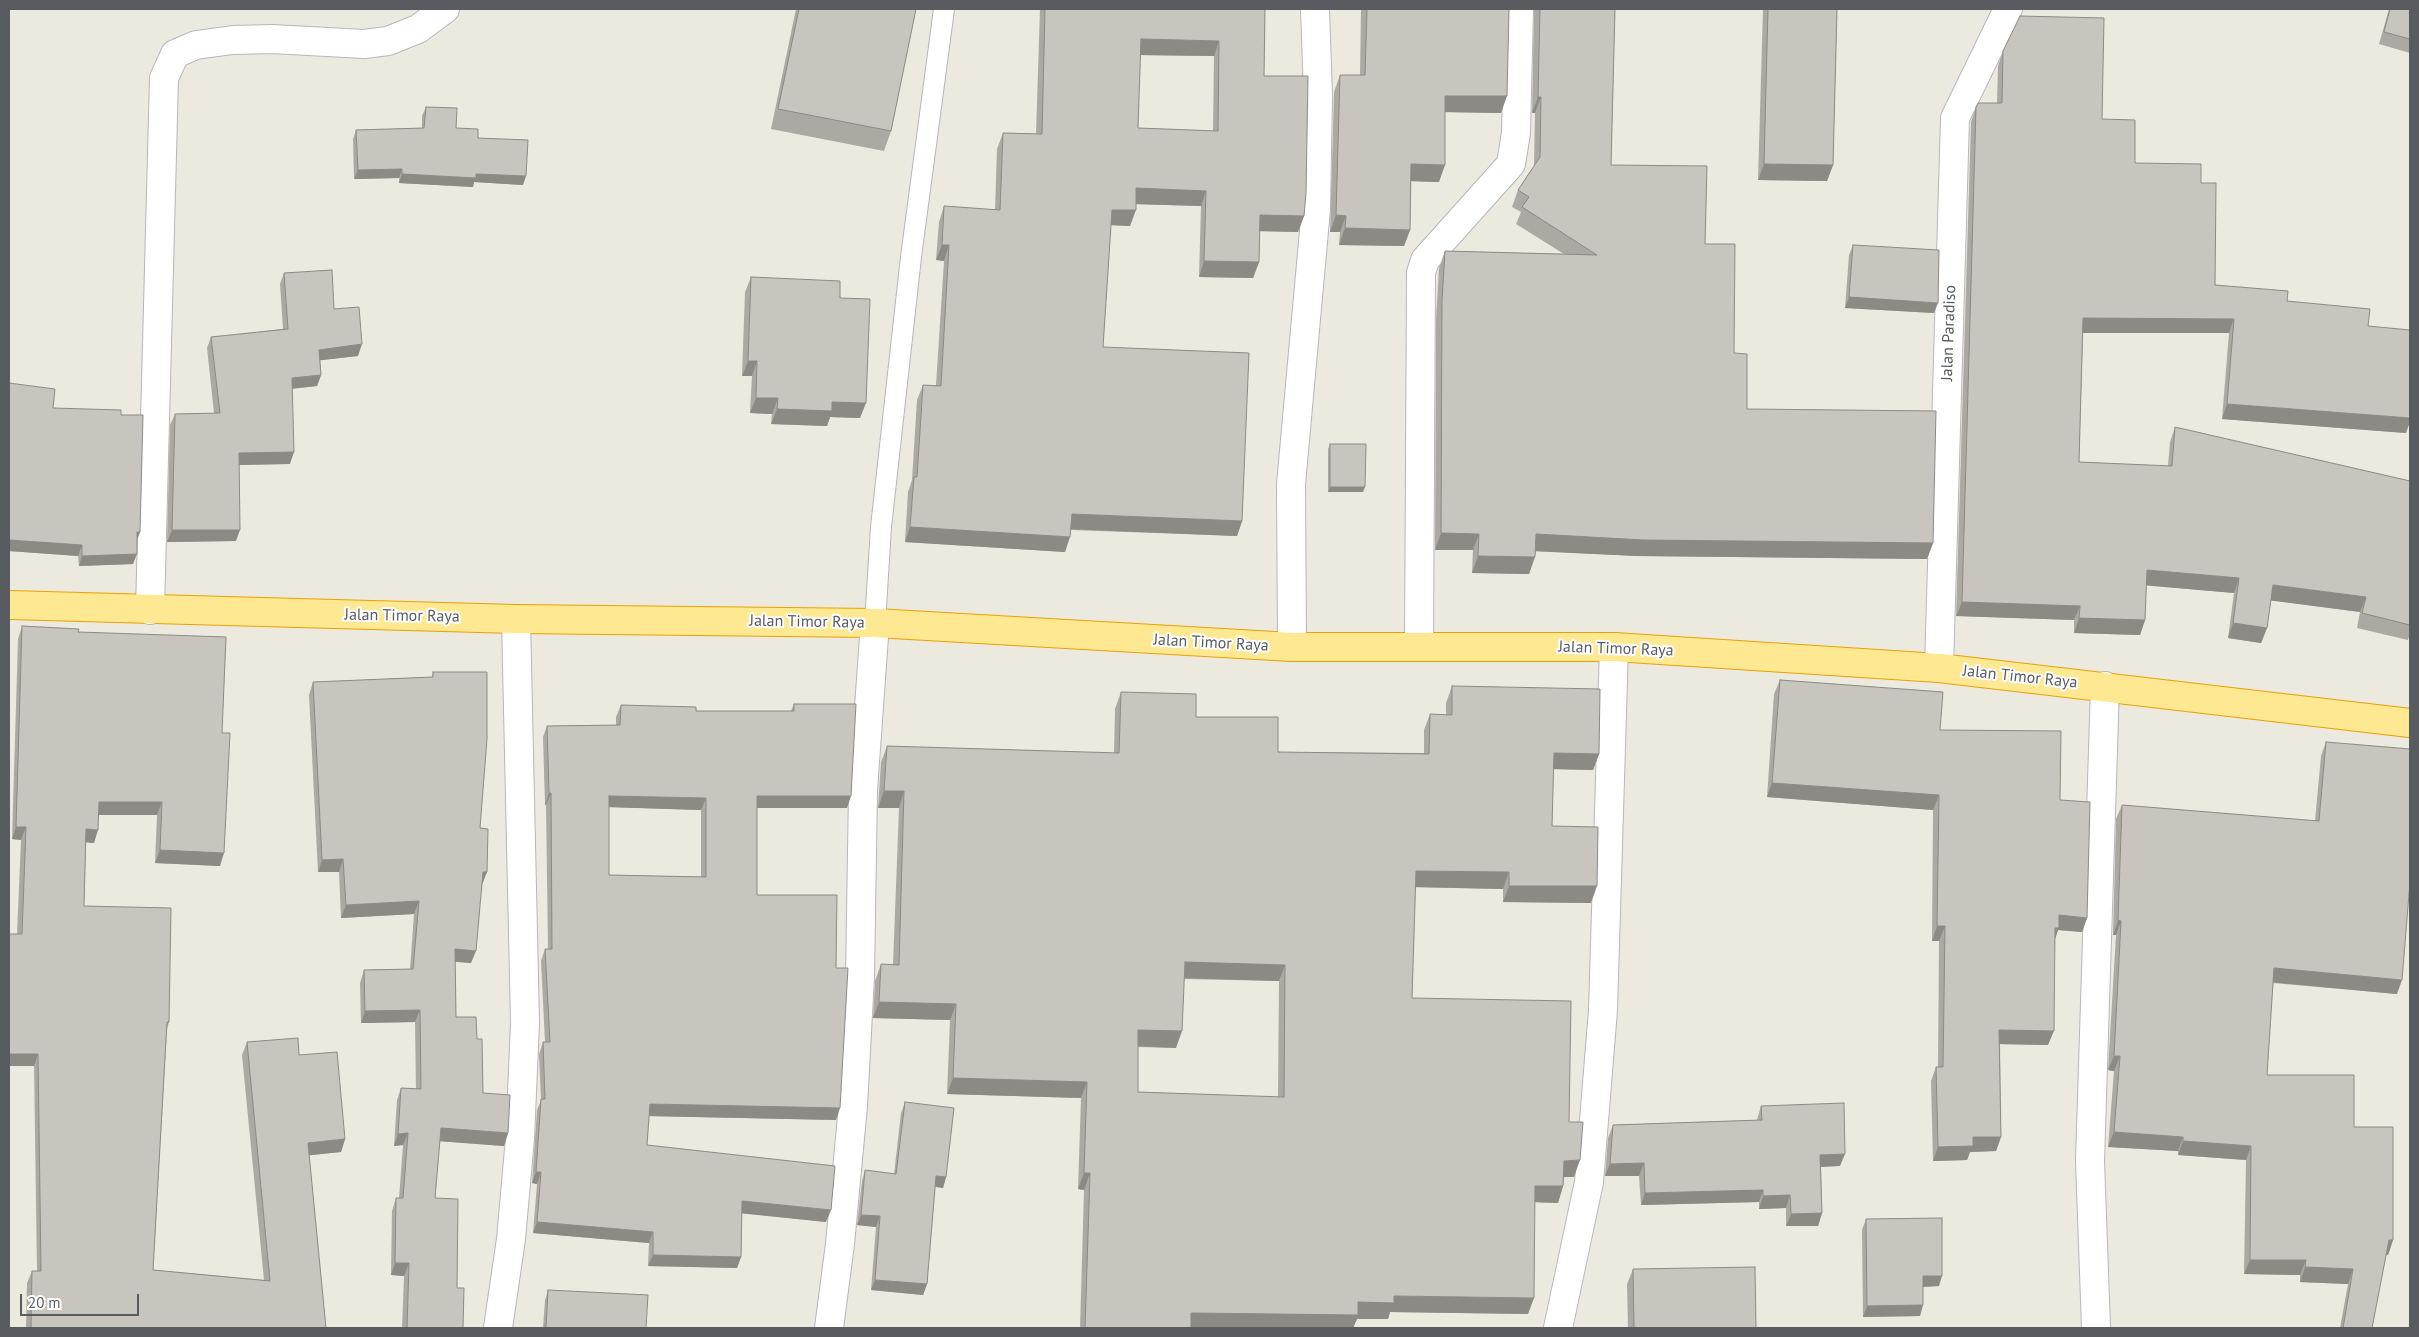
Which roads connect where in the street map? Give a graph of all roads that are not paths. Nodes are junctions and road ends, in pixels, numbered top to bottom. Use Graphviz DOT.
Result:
graph roads {
  1 [pos="445,9"];
  2 [pos="944,9"];
  3 [pos="1315,9"];
  4 [pos="1519,9"];
  5 [pos="2008,9"];
  6 [pos="9,605"];
  7 [pos="150,610"];
  8 [pos="516,619"];
  9 [pos="874,623"];
  10 [pos="1292,647"];
  11 [pos="1419,647"];
  12 [pos="1614,647"];
  13 [pos="1938,668"];
  14 [pos="2105,686"];
  15 [pos="2410,723"];
  16 [pos="498,1328"];
  17 [pos="829,1328"];
  18 [pos="1558,1328"];
  19 [pos="2096,1328"];
  1 -- 7 [label="street"];
  2 -- 9 [label="lane"];
  3 -- 10 [label="street"];
  4 -- 11 [label="street"];
  5 -- 13 [label="street, Jalan Paradiso"];
  6 -- 7 [label="highway, Jalan Timor Raya"];
  7 -- 8 [label="highway, Jalan Timor Raya"];
  8 -- 9 [label="highway, Jalan Timor Raya"];
  8 -- 16 [label="street"];
  9 -- 10 [label="highway, Jalan Timor Raya"];
  9 -- 17 [label="street"];
  10 -- 11 [label="highway, Jalan Timor Raya"];
  11 -- 12 [label="highway, Jalan Timor Raya"];
  12 -- 13 [label="highway, Jalan Timor Raya"];
  12 -- 18 [label="street"];
  13 -- 14 [label="highway, Jalan Timor Raya"];
  14 -- 15 [label="highway, Jalan Timor Raya"];
  14 -- 19 [label="street"];
}
